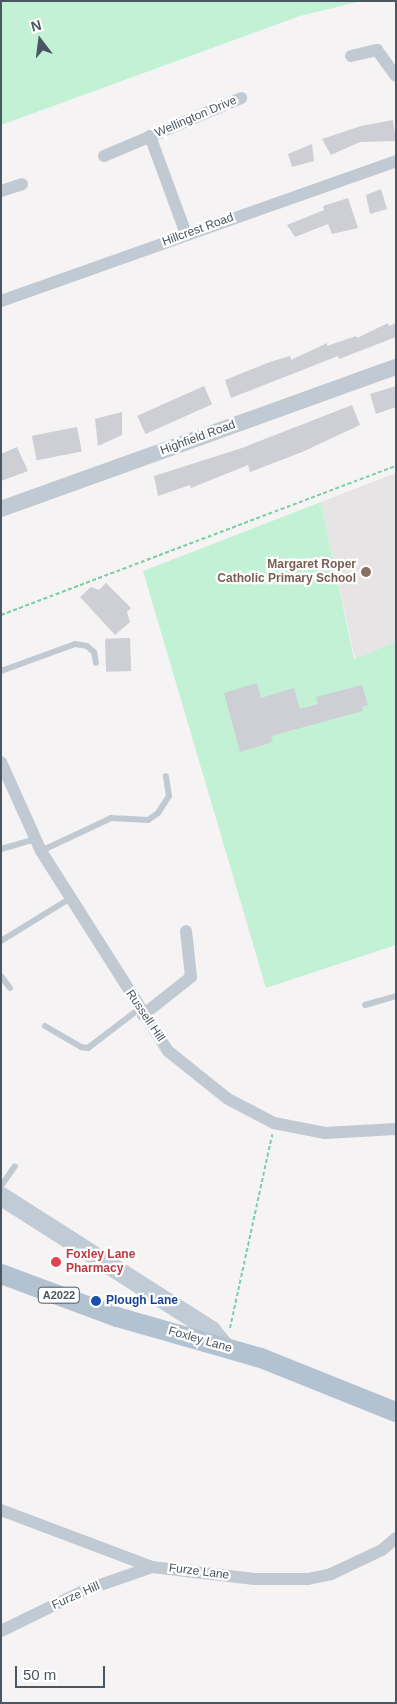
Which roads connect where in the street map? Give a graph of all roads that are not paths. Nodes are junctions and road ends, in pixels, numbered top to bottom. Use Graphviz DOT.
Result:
graph roads {
  1 [pos="351,56"];
  2 [pos="396,76"];
  3 [pos="241,98"];
  4 [pos="150,136"];
  5 [pos="104,156"];
  6 [pos="396,161"];
  7 [pos="22,184"];
  8 [pos="1,191"];
  9 [pos="186,234"];
  10 [pos="1,301"];
  11 [pos="396,367"];
  12 [pos="1,509"];
  13 [pos="96,663"];
  14 [pos="1,670"];
  15 [pos="1,762"];
  16 [pos="166,776"];
  17 [pos="35,839"];
  18 [pos="1,849"];
  19 [pos="41,851"];
  20 [pos="69,900"];
  21 [pos="186,931"];
  22 [pos="1,941"];
  23 [pos="1,976"];
  24 [pos="10,988"];
  25 [pos="396,996"];
  26 [pos="365,1005"];
  27 [pos="141,1012"];
  28 [pos="45,1026"];
  29 [pos="396,1129"];
  30 [pos="15,1166"];
  31 [pos="1,1186"];
  32 [pos="1,1196"];
  33 [pos="1,1274"];
  34 [pos="225,1347"];
  35 [pos="396,1412"];
  36 [pos="1,1510"];
  37 [pos="396,1538"];
  38 [pos="152,1567"];
  39 [pos="1,1631"];
  1 -- 2 [label="street"];
  3 -- 4 [label="street, Wellington Drive"];
  4 -- 5 [label="street, Wellington Drive"];
  4 -- 9 [label="street, Wellington Drive"];
  6 -- 9 [label="street, Hillcrest Road"];
  7 -- 8 [label="street"];
  9 -- 10 [label="street, Hillcrest Road"];
  11 -- 12 [label="street, Highfield Road"];
  13 -- 14 [label="lane"];
  15 -- 17 [label="street, Russell Hill"];
  16 -- 19 [label="lane"];
  17 -- 18 [label="lane"];
  17 -- 19 [label="street, Russell Hill"];
  19 -- 20 [label="street, Russell Hill"];
  20 -- 22 [label="lane"];
  20 -- 27 [label="street, Russell Hill"];
  21 -- 27 [label="street"];
  23 -- 24 [label="lane"];
  25 -- 26 [label="lane"];
  27 -- 28 [label="lane"];
  27 -- 29 [label="street, Russell Hill"];
  30 -- 31 [label="lane"];
  32 -- 34 [label="main road"];
  33 -- 34 [label="main road, Foxley Lane / A2022"];
  34 -- 35 [label="main road, Foxley Lane / A2022"];
  36 -- 38 [label="street, Furze Lane"];
  37 -- 38 [label="street, Furze Lane"];
  38 -- 39 [label="street, Furze Hill"];
}
